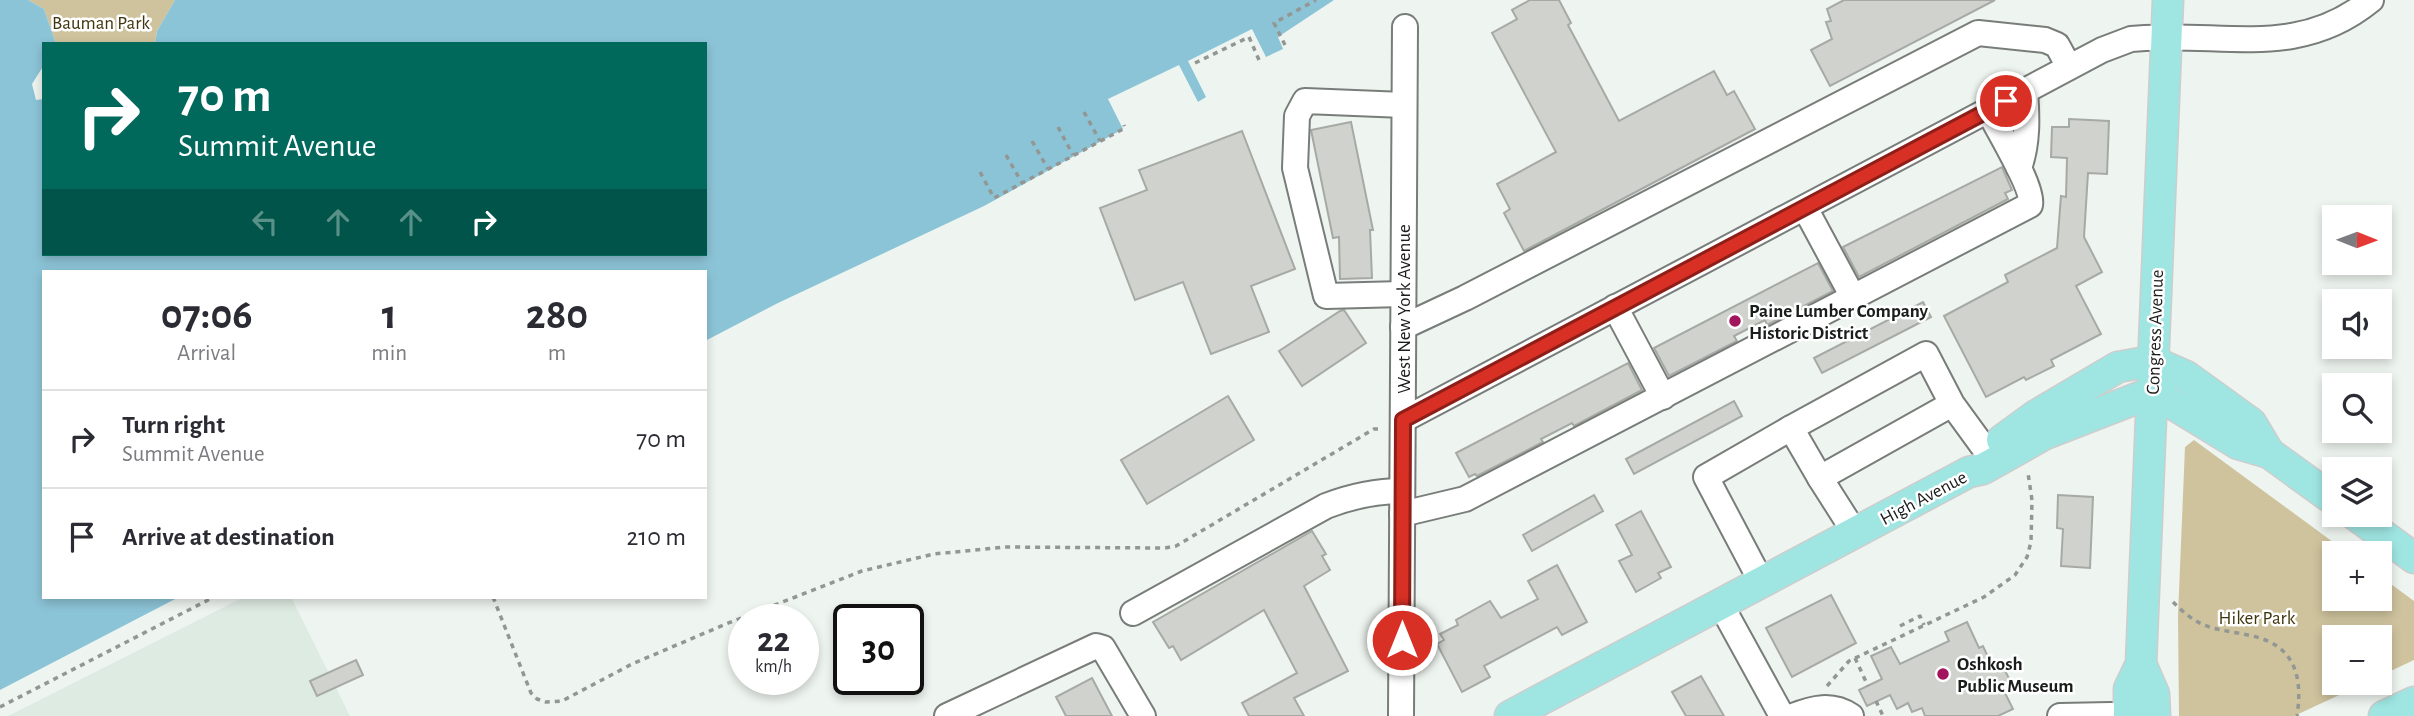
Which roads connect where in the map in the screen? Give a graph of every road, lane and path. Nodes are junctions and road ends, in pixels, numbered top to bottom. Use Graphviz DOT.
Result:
graph roads {
  1 [pos="1298,0"];
  2 [pos="1316,0"];
  3 [pos="2168,0"];
  4 [pos="2371,0"];
  5 [pos="1302,8"];
  6 [pos="1405,27"];
  7 [pos="2166,37"];
  8 [pos="1285,45"];
  9 [pos="1259,60"];
  10 [pos="1195,64"];
  11 [pos="2069,67"];
  12 [pos="2025,91"];
  13 [pos="1404,105"];
  14 [pos="1988,110"];
  15 [pos="1084,112"];
  16 [pos="1124,125"];
  17 [pos="1058,127"];
  18 [pos="1032,141"];
  19 [pos="1100,141"];
  20 [pos="1006,155"];
  21 [pos="1073,155"];
  22 [pos="2019,168"];
  23 [pos="1048,169"];
  24 [pos="980,172"];
  25 [pos="1022,183"];
  26 [pos="1805,208"];
  27 [pos="1403,294"];
  28 [pos="1854,299"];
  29 [pos="1615,307"];
  30 [pos="1403,327"];
  31 [pos="2152,361"];
  32 [pos="2153,392"];
  33 [pos="1663,397"];
  34 [pos="1952,404"];
  35 [pos="1403,424"];
  36 [pos="1791,428"];
  37 [pos="2269,453"];
  38 [pos="1983,462"];
  39 [pos="2027,464"];
  40 [pos="1820,478"];
  41 [pos="2322,491"];
  42 [pos="1402,503"];
  43 [pos="2372,527"];
  44 [pos="1855,533"];
  45 [pos="2414,558"];
  46 [pos="1762,583"];
  47 [pos="210,599"];
  48 [pos="494,599"];
  49 [pos="2173,602"];
  50 [pos="1721,605"];
  51 [pos="1133,613"];
  52 [pos="1924,625"];
  53 [pos="1900,626"];
  54 [pos="1855,658"];
  55 [pos="2141,664"];
  56 [pos="1868,686"];
  57 [pos="1876,701"];
  58 [pos="2414,702"];
  59 [pos="0,707"];
  60 [pos="1805,712"];
  61 [pos="2120,715"];
  62 [pos="947,716"];
  63 [pos="1143,716"];
  64 [pos="1401,716"];
  65 [pos="1510,716"];
  66 [pos="1782,716"];
  67 [pos="1851,716"];
  68 [pos="1883,716"];
  69 [pos="2060,716"];
  70 [pos="2155,716"];
  71 [pos="2297,716"];
  72 [pos="2384,716"];
  1 -- 5 [label="path"];
  2 -- 5 [label="path"];
  3 -- 7 [label="main road, Congress Avenue"];
  4 -- 7 [label="street"];
  5 -- 8 [label="path"];
  6 -- 13 [label="street, West New York Avenue"];
  7 -- 11 [label="street"];
  7 -- 31 [label="main road, Congress Avenue"];
  9 -- 10 [label="path"];
  11 -- 12 [label="street"];
  11 -- 30 [label="street"];
  12 -- 14 [label="street"];
  12 -- 22 [label="street"];
  13 -- 27 [label="street, West New York Avenue"];
  13 -- 27 [label="street"];
  14 -- 22 [label="street"];
  14 -- 26 [label="street"];
  15 -- 19 [label="path"];
  16 -- 19 [label="path"];
  17 -- 21 [label="path"];
  18 -- 23 [label="path"];
  19 -- 21 [label="path"];
  20 -- 25 [label="path"];
  21 -- 23 [label="path"];
  22 -- 28 [label="street"];
  23 -- 25 [label="path"];
  24 -- 25 [label="path"];
  26 -- 28 [label="street"];
  26 -- 29 [label="street"];
  27 -- 30 [label="street, West New York Avenue"];
  28 -- 33 [label="street"];
  29 -- 33 [label="street"];
  29 -- 35 [label="street"];
  30 -- 35 [label="street, West New York Avenue"];
  31 -- 32 [label="main road, Congress Avenue"];
  31 -- 37 [label="main road"];
  31 -- 38 [label="main road"];
  32 -- 37 [label="main road"];
  32 -- 38 [label="main road, High Avenue"];
  32 -- 55 [label="main road, Congress Avenue"];
  33 -- 42 [label="street"];
  34 -- 36 [label="street"];
  34 -- 38 [label="street"];
  34 -- 40 [label="street"];
  35 -- 42 [label="street, West New York Avenue"];
  35 -- 48 [label="path"];
  36 -- 40 [label="street"];
  36 -- 46 [label="street"];
  37 -- 41 [label="main road"];
  38 -- 44 [label="main road, High Avenue"];
  39 -- 52 [label="path"];
  40 -- 44 [label="street"];
  42 -- 51 [label="street"];
  42 -- 64 [label="street, West New York Avenue"];
  43 -- 45 [label="main road"];
  44 -- 46 [label="main road, High Avenue"];
  46 -- 50 [label="main road, High Avenue"];
  47 -- 59 [label="path"];
  49 -- 71 [label="path"];
  50 -- 65 [label="main road, High Avenue"];
  50 -- 66 [label="street"];
  52 -- 53 [label="path"];
  52 -- 54 [label="path"];
  54 -- 56 [label="path"];
  54 -- 60 [label="path"];
  55 -- 61 [label="main road, Congress Avenue"];
  55 -- 70 [label="main road, Congress Avenue"];
  57 -- 68 [label="path"];
  58 -- 72 [label="main road"];
  60 -- 67 [label="street"];
  61 -- 69 [label="street"];
  62 -- 63 [label="street"];
}
